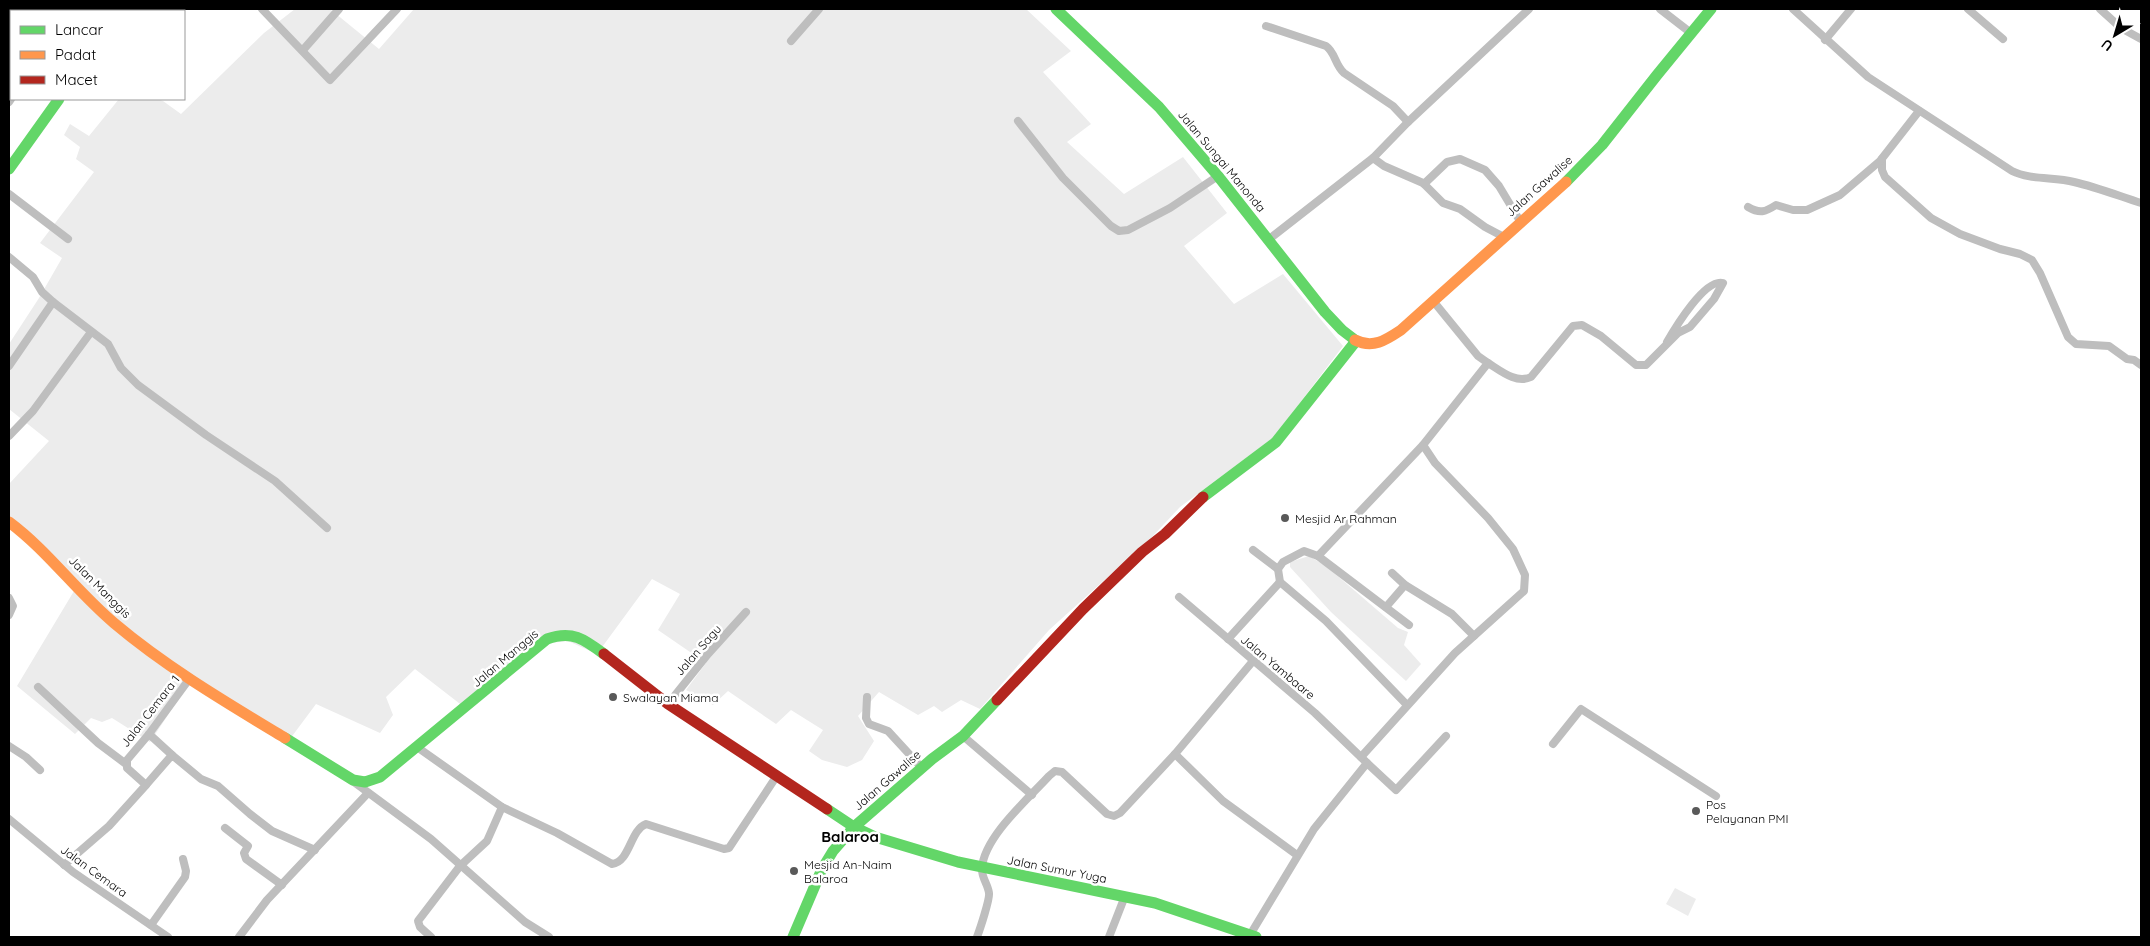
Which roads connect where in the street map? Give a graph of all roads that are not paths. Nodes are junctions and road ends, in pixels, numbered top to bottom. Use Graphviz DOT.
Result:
graph roads {
  1 [pos="262,9"];
  2 [pos="339,9"];
  3 [pos="397,9"];
  4 [pos="819,9"];
  5 [pos="1056,9"];
  6 [pos="1530,9"];
  7 [pos="1660,9"];
  8 [pos="1710,9"];
  9 [pos="1793,9"];
  10 [pos="1851,9"];
  11 [pos="1968,9"];
  12 [pos="2100,9"];
  13 [pos="1266,26"];
  14 [pos="1691,33"];
  15 [pos="2003,39"];
  16 [pos="2141,39"];
  17 [pos="1825,40"];
  18 [pos="791,41"];
  19 [pos="303,50"];
  20 [pos="58,100"];
  21 [pos="1919,111"];
  22 [pos="1018,120"];
  23 [pos="1408,122"];
  24 [pos="1373,158"];
  25 [pos="1882,159"];
  26 [pos="9,168"];
  27 [pos="1218,176"];
  28 [pos="1424,184"];
  29 [pos="9,194"];
  30 [pos="2141,203"];
  31 [pos="1748,207"];
  32 [pos="1520,221"];
  33 [pos="1502,236"];
  34 [pos="68,239"];
  35 [pos="1268,240"];
  36 [pos="9,257"];
  37 [pos="53,302"];
  38 [pos="1434,302"];
  39 [pos="91,332"];
  40 [pos="1356,341"];
  41 [pos="1668,342"];
  42 [pos="1488,363"];
  43 [pos="2141,365"];
  44 [pos="9,366"];
  45 [pos="9,436"];
  46 [pos="1423,445"];
  47 [pos="9,522"];
  48 [pos="327,528"];
  49 [pos="1253,550"];
  50 [pos="1318,556"];
  51 [pos="1278,569"];
  52 [pos="1392,573"];
  53 [pos="1280,582"];
  54 [pos="1405,585"];
  55 [pos="9,598"];
  56 [pos="1179,598"];
  57 [pos="1386,607"];
  58 [pos="746,612"];
  59 [pos="9,614"];
  60 [pos="1409,625"];
  61 [pos="1474,636"];
  62 [pos="1228,639"];
  63 [pos="1253,661"];
  64 [pos="190,678"];
  65 [pos="38,687"];
  66 [pos="867,697"];
  67 [pos="668,704"];
  68 [pos="1406,705"];
  69 [pos="149,734"];
  70 [pos="963,736"];
  71 [pos="1446,736"];
  72 [pos="1554,744"];
  73 [pos="9,746"];
  74 [pos="417,747"];
  75 [pos="1175,754"];
  76 [pos="172,755"];
  77 [pos="1364,760"];
  78 [pos="126,764"];
  79 [pos="922,768"];
  80 [pos="40,770"];
  81 [pos="776,777"];
  82 [pos="353,780"];
  83 [pos="146,785"];
  84 [pos="368,793"];
  85 [pos="1032,795"];
  86 [pos="1716,796"];
  87 [pos="502,808"];
  88 [pos="9,818"];
  89 [pos="854,827"];
  90 [pos="225,828"];
  91 [pos="315,850"];
  92 [pos="1297,856"];
  93 [pos="183,859"];
  94 [pos="64,865"];
  95 [pos="460,866"];
  96 [pos="982,867"];
  97 [pos="282,885"];
  98 [pos="1125,896"];
  99 [pos="150,925"];
  100 [pos="1253,936"];
  101 [pos="168,937"];
  102 [pos="239,937"];
  103 [pos="430,937"];
  104 [pos="549,937"];
  105 [pos="793,937"];
  106 [pos="977,937"];
  107 [pos="1110,937"];
  1 -- 19 [label="street"];
  2 -- 19 [label="street"];
  3 -- 19 [label="street"];
  4 -- 18 [label="street"];
  5 -- 27 [label="street, Jalan Sungai Manonda"];
  6 -- 23 [label="street"];
  7 -- 14 [label="street"];
  8 -- 14 [label="street, Jalan Gawalise"];
  9 -- 17 [label="street"];
  10 -- 17 [label="street"];
  11 -- 15 [label="street"];
  12 -- 16 [label="street"];
  13 -- 23 [label="street"];
  14 -- 32 [label="street, Jalan Gawalise"];
  17 -- 21 [label="street"];
  20 -- 26 [label="street"];
  21 -- 25 [label="street"];
  21 -- 30 [label="street"];
  22 -- 27 [label="street"];
  23 -- 24 [label="street"];
  24 -- 28 [label="street"];
  24 -- 35 [label="street"];
  25 -- 31 [label="street"];
  25 -- 43 [label="street"];
  27 -- 35 [label="street, Jalan Sungai Manonda"];
  28 -- 32 [label="street"];
  28 -- 33 [label="street"];
  29 -- 34 [label="street"];
  32 -- 33 [label="street, Jalan Gawalise"];
  33 -- 38 [label="street, Jalan Gawalise"];
  35 -- 40 [label="street, Jalan Sungai Manonda"];
  36 -- 37 [label="street"];
  37 -- 39 [label="street"];
  37 -- 44 [label="street"];
  38 -- 40 [label="street, Jalan Gawalise"];
  38 -- 42 [label="street"];
  39 -- 45 [label="street"];
  39 -- 48 [label="street"];
  40 -- 70 [label="street, Jalan Gawalise"];
  41 -- 41 [label="street"];
  41 -- 42 [label="street"];
  42 -- 46 [label="street"];
  46 -- 50 [label="street"];
  46 -- 61 [label="street"];
  47 -- 64 [label="street, Jalan Manggis"];
  49 -- 51 [label="street"];
  50 -- 51 [label="street"];
  50 -- 57 [label="street"];
  51 -- 53 [label="street"];
  52 -- 54 [label="street"];
  53 -- 62 [label="street"];
  53 -- 68 [label="street"];
  54 -- 57 [label="street"];
  54 -- 61 [label="street"];
  55 -- 59 [label="street"];
  56 -- 62 [label="street, Jalan Yambaare"];
  57 -- 60 [label="street"];
  58 -- 67 [label="street, Jalan Sagu"];
  61 -- 68 [label="street"];
  62 -- 63 [label="street, Jalan Yambaare"];
  63 -- 75 [label="street"];
  63 -- 77 [label="street, Jalan Yambaare"];
  64 -- 69 [label="street, Jalan Cemara 1"];
  64 -- 82 [label="street, Jalan Manggis"];
  65 -- 78 [label="street"];
  66 -- 79 [label="street"];
  67 -- 74 [label="street, Jalan Manggis"];
  67 -- 81 [label="street, Jalan Manggis"];
  68 -- 77 [label="street"];
  69 -- 76 [label="street"];
  69 -- 78 [label="street, Jalan Cemara 1"];
  70 -- 79 [label="street, Jalan Gawalise"];
  70 -- 85 [label="street"];
  71 -- 77 [label="street, Jalan Yambaare"];
  72 -- 86 [label="street"];
  73 -- 80 [label="street"];
  74 -- 82 [label="street, Jalan Manggis"];
  74 -- 87 [label="street"];
  75 -- 85 [label="street"];
  75 -- 92 [label="street"];
  76 -- 83 [label="street"];
  76 -- 91 [label="street"];
  77 -- 92 [label="street"];
  78 -- 83 [label="street, Jalan Cemara 1"];
  79 -- 89 [label="street, Jalan Gawalise"];
  81 -- 87 [label="street"];
  81 -- 89 [label="street, Jalan Manggis"];
  82 -- 84 [label="street, Jalan Manggis"];
  83 -- 94 [label="street"];
  84 -- 91 [label="street"];
  84 -- 95 [label="street, Jalan Manggis"];
  85 -- 96 [label="street"];
  87 -- 95 [label="street"];
  88 -- 94 [label="street, Jalan Cemara"];
  89 -- 96 [label="street, Jalan Sumur Yuga"];
  89 -- 105 [label="street, Jalan Gawalise"];
  90 -- 97 [label="street"];
  91 -- 97 [label="street"];
  92 -- 100 [label="street"];
  93 -- 99 [label="street"];
  94 -- 99 [label="street, Jalan Cemara"];
  95 -- 103 [label="street"];
  95 -- 104 [label="street, Jalan Manggis"];
  96 -- 98 [label="street, Jalan Sumur Yuga"];
  96 -- 106 [label="street"];
  97 -- 102 [label="street"];
  98 -- 100 [label="street, Jalan Sumur Yuga"];
  98 -- 107 [label="street"];
  99 -- 101 [label="street, Jalan Cemara"];
}
